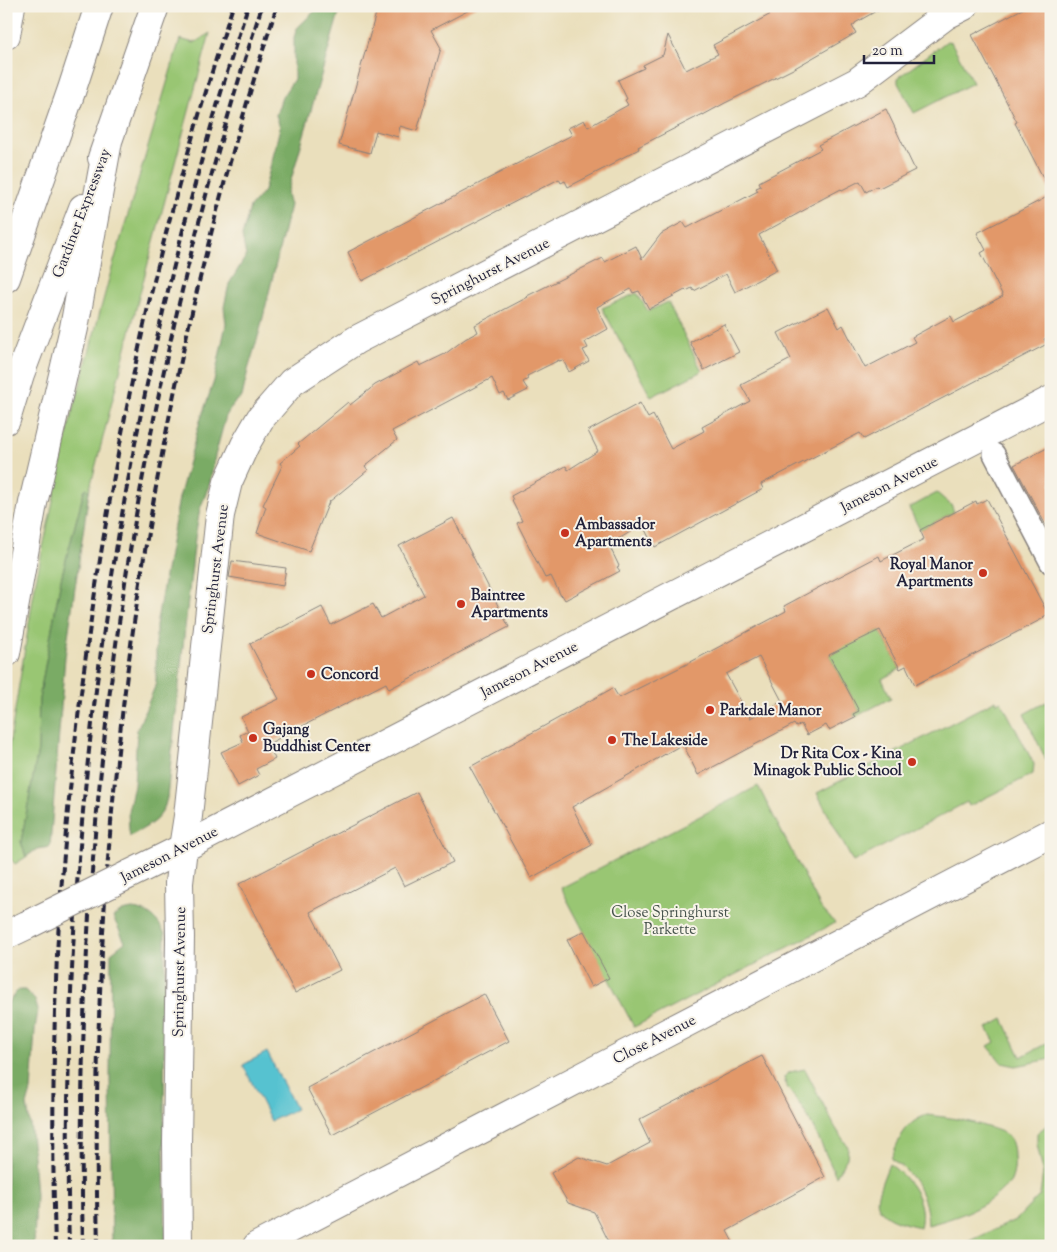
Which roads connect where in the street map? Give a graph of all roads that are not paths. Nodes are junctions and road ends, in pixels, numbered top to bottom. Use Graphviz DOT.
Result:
graph roads {
  1 [pos="11,6"];
  2 [pos="99,6"];
  3 [pos="155,6"];
  4 [pos="964,6"];
  5 [pos="6,35"];
  6 [pos="72,89"];
  7 [pos="108,141"];
  8 [pos="6,218"];
  9 [pos="6,278"];
  10 [pos="1051,400"];
  11 [pos="6,420"];
  12 [pos="994,454"];
  13 [pos="1051,563"];
  14 [pos="6,654"];
  15 [pos="1051,833"];
  16 [pos="183,848"];
  17 [pos="17,930"];
  18 [pos="178,1246"];
  19 [pos="257,1246"];
  1 -- 5 [label="main road"];
  2 -- 6 [label="main road"];
  3 -- 7 [label="main road, Gardiner Expressway"];
  4 -- 16 [label="main road, Springhurst Avenue"];
  6 -- 8 [label="main road"];
  6 -- 9 [label="main road"];
  7 -- 11 [label="main road, Gardiner Expressway"];
  7 -- 14 [label="main road"];
  10 -- 16 [label="main road, Jameson Avenue"];
  12 -- 13 [label="street"];
  15 -- 19 [label="main road, Close Avenue"];
  16 -- 17 [label="main road, Jameson Avenue, bridge"];
  16 -- 18 [label="main road, Springhurst Avenue"];
}
